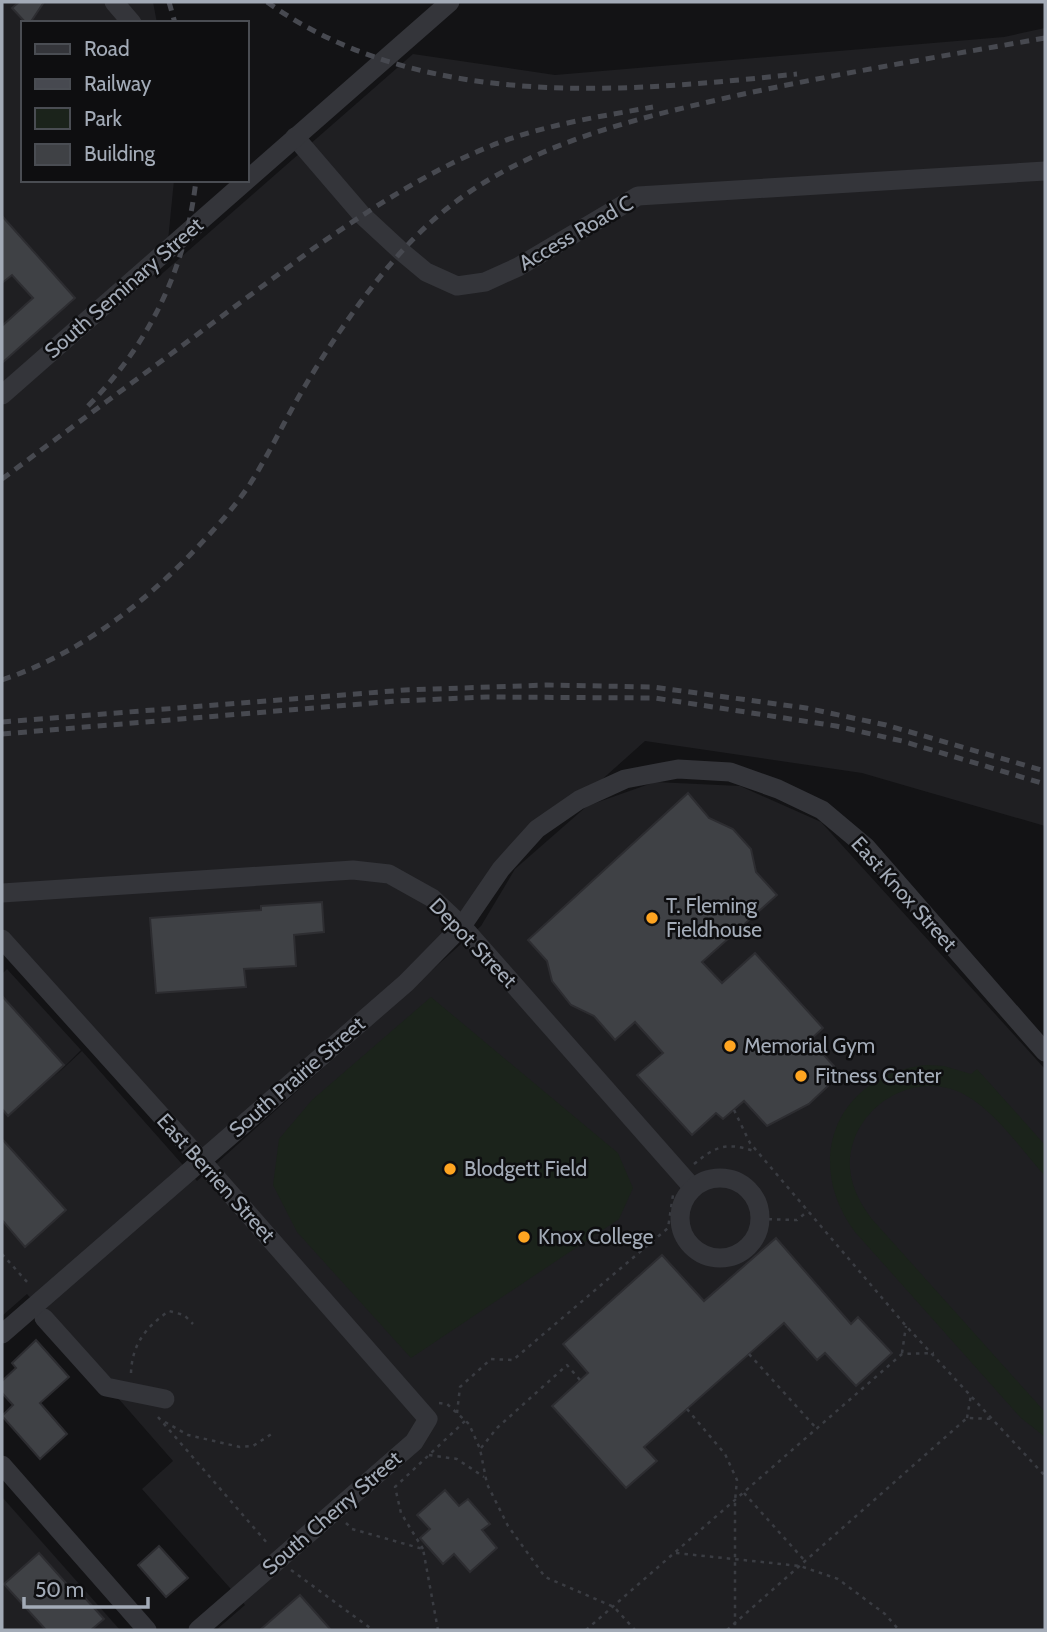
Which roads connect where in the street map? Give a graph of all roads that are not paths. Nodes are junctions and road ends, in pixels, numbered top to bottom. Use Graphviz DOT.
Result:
graph roads {
  1 [pos="114,2"];
  2 [pos="450,2"];
  3 [pos="130,21"];
  4 [pos="295,137"];
  5 [pos="1045,171"];
  6 [pos="248,178"];
  7 [pos="244,182"];
  8 [pos="2,395"];
  9 [pos="2,893"];
  10 [pos="462,926"];
  11 [pos="2,939"];
  12 [pos="1045,1052"];
  13 [pos="201,1160"];
  14 [pos="688,1181"];
  15 [pos="44,1318"];
  16 [pos="2,1334"];
  17 [pos="165,1399"];
  18 [pos="428,1419"];
  19 [pos="2,1465"];
  20 [pos="147,1630"];
  21 [pos="198,1630"];
  1 -- 3 [label="street"];
  2 -- 4 [label="street, South Seminary Street"];
  4 -- 5 [label="street, Access Road C"];
  4 -- 6 [label="street, South Seminary Street"];
  7 -- 8 [label="street, South Seminary Street"];
  9 -- 10 [label="street, Depot Street"];
  10 -- 12 [label="street, East Knox Street"];
  10 -- 13 [label="street, South Prairie Street"];
  10 -- 14 [label="street, Depot Street"];
  11 -- 13 [label="street, East Berrien Street"];
  13 -- 16 [label="street, South Prairie Street"];
  13 -- 18 [label="street, East Berrien Street"];
  14 -- 14 [label="street"];
  15 -- 17 [label="street"];
  18 -- 21 [label="street, South Cherry Street"];
  19 -- 20 [label="street"];
}
